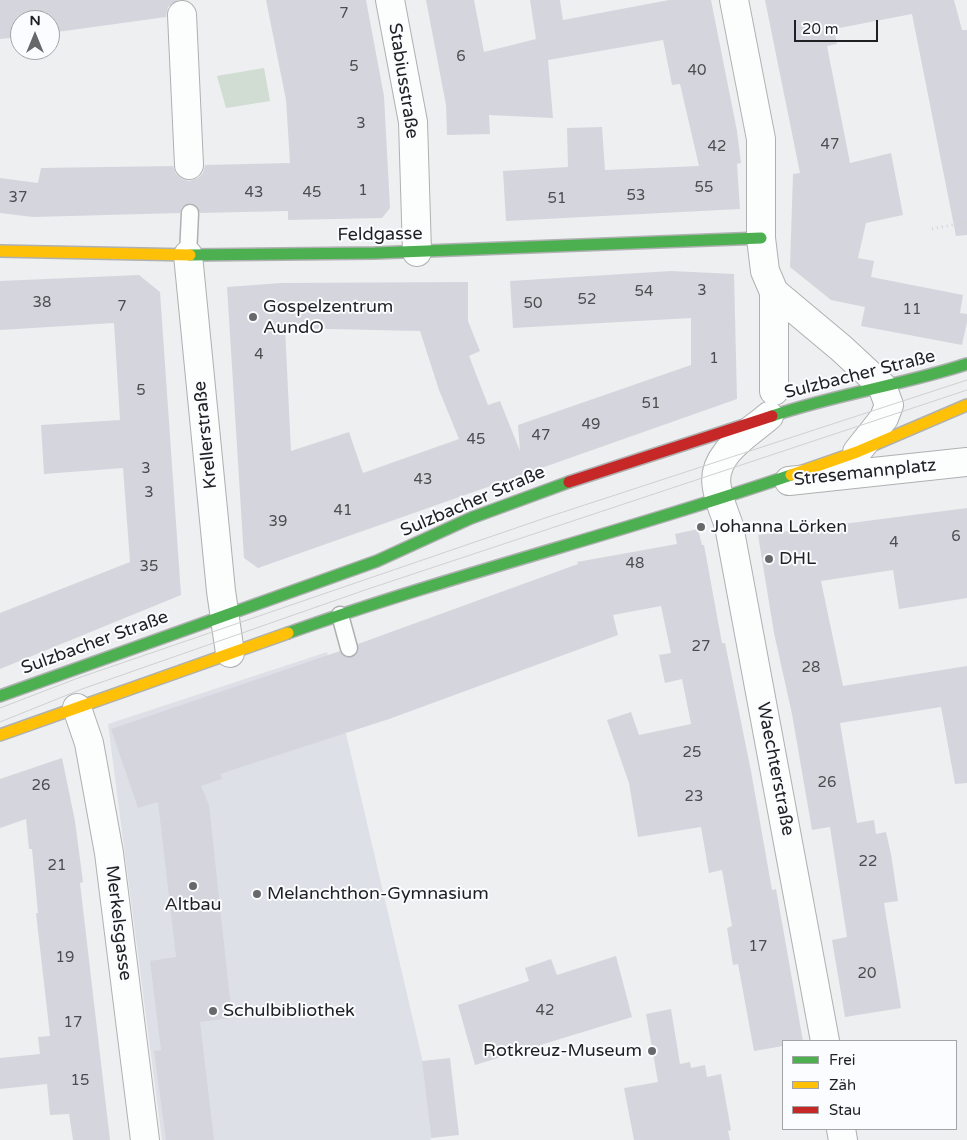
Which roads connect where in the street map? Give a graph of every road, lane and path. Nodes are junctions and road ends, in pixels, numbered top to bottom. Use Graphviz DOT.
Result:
graph roads {
  1 [pos="390,0"];
  2 [pos="734,0"];
  3 [pos="182,15"];
  4 [pos="189,165"];
  5 [pos="190,213"];
  6 [pos="967,222"];
  7 [pos="932,229"];
  8 [pos="761,238"];
  9 [pos="0,252"];
  10 [pos="417,252"];
  11 [pos="188,255"];
  12 [pos="774,292"];
  13 [pos="967,364"];
  14 [pos="882,386"];
  15 [pos="772,403"];
  16 [pos="967,405"];
  17 [pos="857,452"];
  18 [pos="967,462"];
  19 [pos="762,484"];
  20 [pos="720,499"];
  21 [pos="224,615"];
  22 [pos="340,615"];
  23 [pos="349,648"];
  24 [pos="230,653"];
  25 [pos="0,696"];
  26 [pos="77,708"];
  27 [pos="0,736"];
  28 [pos="825,1040"];
  29 [pos="145,1140"];
  1 -- 10 [label="street, Stabiusstraße"];
  2 -- 8 [label="street"];
  3 -- 4 [label="street"];
  5 -- 11 [label="lane"];
  6 -- 7 [label="path"];
  8 -- 10 [label="main road, Feldgasse"];
  8 -- 12 [label="street"];
  9 -- 11 [label="main road, Feldgasse"];
  10 -- 11 [label="main road, Feldgasse"];
  11 -- 21 [label="street, Krellerstraße"];
  12 -- 14 [label="street"];
  12 -- 15 [label="street"];
  13 -- 14 [label="main road, Sulzbacher Straße"];
  14 -- 15 [label="main road, Sulzbacher Straße"];
  14 -- 17 [label="street"];
  15 -- 20 [label="street, Waechterstraße"];
  15 -- 21 [label="main road, Sulzbacher Straße"];
  16 -- 17 [label="main road"];
  17 -- 19 [label="main road"];
  18 -- 19 [label="street, Stresemannplatz"];
  19 -- 20 [label="main road"];
  20 -- 22 [label="main road"];
  20 -- 28 [label="street, Waechterstraße"];
  21 -- 24 [label="street, Krellerstraße"];
  21 -- 25 [label="main road, Sulzbacher Straße"];
  22 -- 23 [label="lane"];
  22 -- 24 [label="main road"];
  24 -- 26 [label="main road"];
  26 -- 27 [label="main road"];
  26 -- 29 [label="street, Merkelsgasse"];
}
